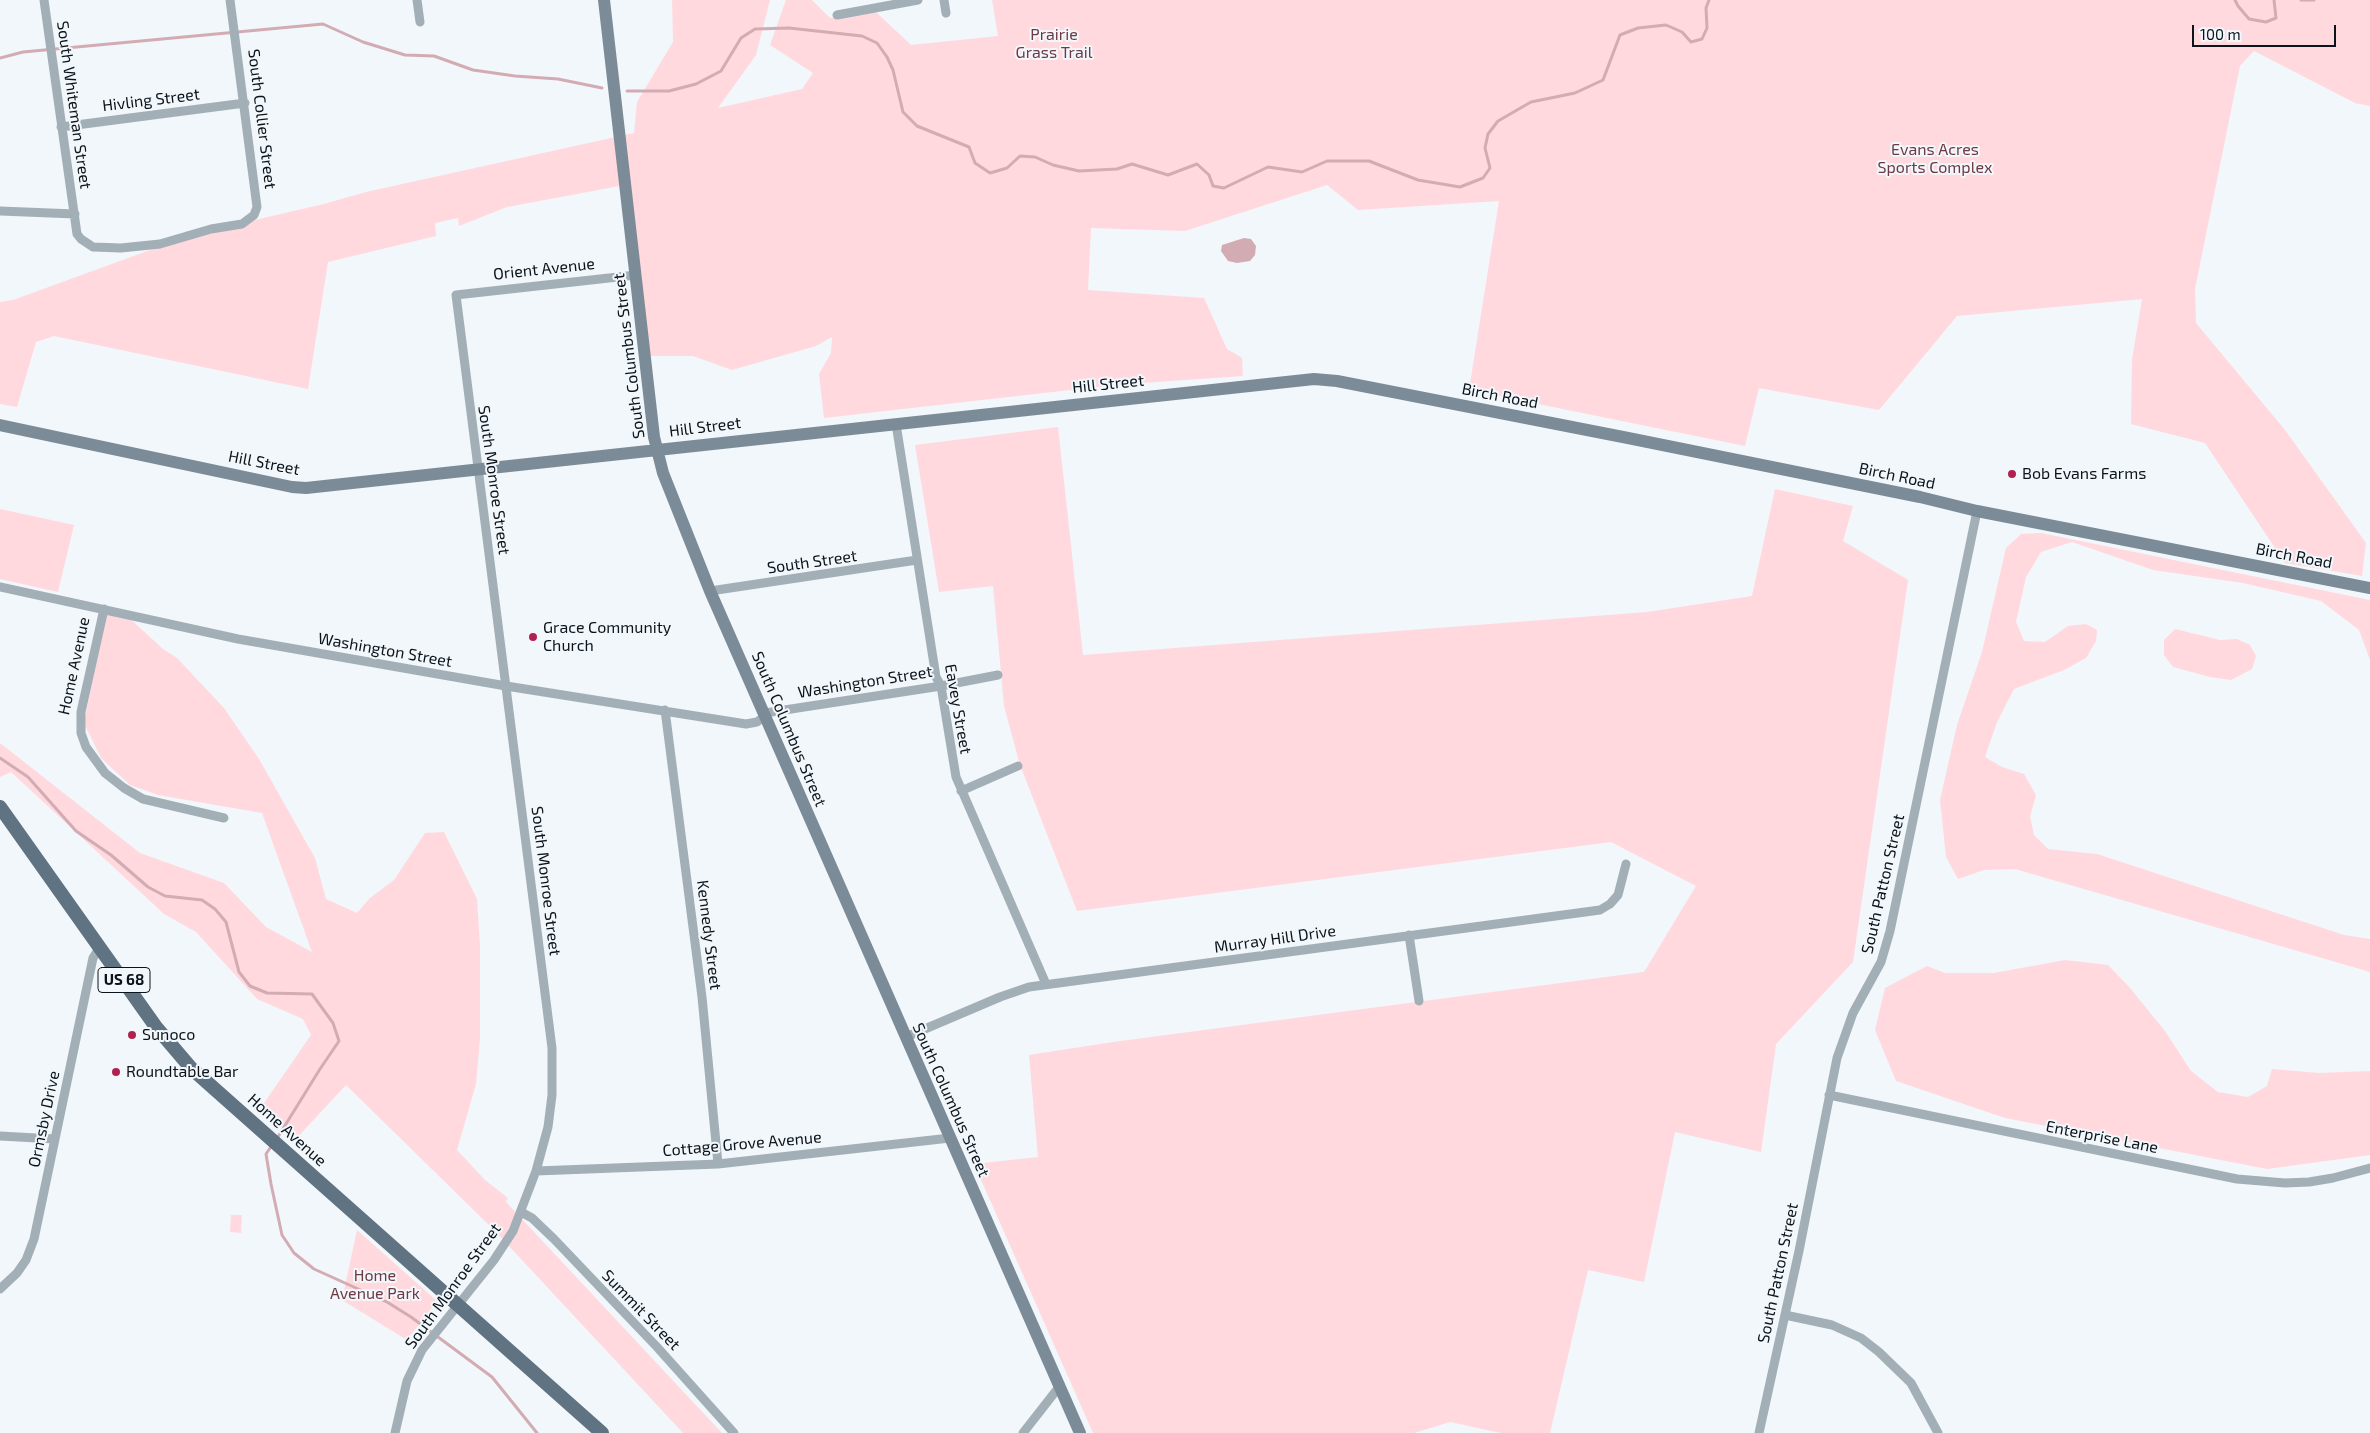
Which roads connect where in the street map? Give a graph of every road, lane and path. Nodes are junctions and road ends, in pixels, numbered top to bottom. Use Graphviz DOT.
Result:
graph roads {
  1 [pos="44,0"];
  2 [pos="230,0"];
  3 [pos="417,0"];
  4 [pos="604,0"];
  5 [pos="918,0"];
  6 [pos="944,0"];
  7 [pos="946,13"];
  8 [pos="837,15"];
  9 [pos="420,22"];
  10 [pos="245,103"];
  11 [pos="61,127"];
  12 [pos="0,212"];
  13 [pos="75,214"];
  14 [pos="636,275"];
  15 [pos="456,295"];
  16 [pos="1418,397"];
  17 [pos="896,424"];
  18 [pos="0,425"];
  19 [pos="657,450"];
  20 [pos="478,469"];
  21 [pos="1977,511"];
  22 [pos="917,560"];
  23 [pos="0,587"];
  24 [pos="2370,588"];
  25 [pos="710,591"];
  26 [pos="104,609"];
  27 [pos="998,675"];
  28 [pos="506,686"];
  29 [pos="941,686"];
  30 [pos="665,710"];
  31 [pos="765,714"];
  32 [pos="1018,766"];
  33 [pos="961,791"];
  34 [pos="0,806"];
  35 [pos="224,818"];
  36 [pos="1626,864"];
  37 [pos="1410,935"];
  38 [pos="100,947"];
  39 [pos="1046,984"];
  40 [pos="1419,1001"];
  41 [pos="906,1038"];
  42 [pos="1829,1095"];
  43 [pos="0,1136"];
  44 [pos="950,1138"];
  45 [pos="55,1140"];
  46 [pos="718,1164"];
  47 [pos="2370,1168"];
  48 [pos="536,1171"];
  49 [pos="521,1212"];
  50 [pos="0,1289"];
  51 [pos="458,1306"];
  52 [pos="1785,1315"];
  53 [pos="1059,1387"];
  54 [pos="395,1433"];
  55 [pos="602,1433"];
  56 [pos="734,1433"];
  57 [pos="1023,1433"];
  58 [pos="1080,1433"];
  59 [pos="1759,1433"];
  60 [pos="1938,1433"];
  1 -- 11 [label="street, South Whiteman Street"];
  2 -- 10 [label="street, South Collier Street"];
  3 -- 9 [label="street"];
  4 -- 14 [label="street, South Columbus Street"];
  5 -- 8 [label="street"];
  6 -- 7 [label="street"];
  10 -- 11 [label="street, Hivling Street"];
  10 -- 13 [label="street, South Collier Street"];
  11 -- 13 [label="street, South Whiteman Street"];
  12 -- 13 [label="street"];
  14 -- 15 [label="street, Orient Avenue"];
  14 -- 19 [label="street, South Columbus Street"];
  15 -- 20 [label="street, South Monroe Street"];
  16 -- 17 [label="street, Hill Street"];
  16 -- 21 [label="street, Birch Road"];
  17 -- 19 [label="street, Hill Street"];
  17 -- 22 [label="street, Eavey Street"];
  18 -- 20 [label="street, Hill Street"];
  19 -- 20 [label="street, Hill Street"];
  19 -- 25 [label="street, South Columbus Street"];
  20 -- 28 [label="street, South Monroe Street"];
  21 -- 24 [label="street, Birch Road"];
  21 -- 42 [label="street, South Patton Street"];
  22 -- 25 [label="street, South Street"];
  22 -- 29 [label="street, Eavey Street"];
  23 -- 26 [label="street, Washington Street"];
  25 -- 31 [label="street, South Columbus Street"];
  26 -- 28 [label="street, Washington Street"];
  26 -- 35 [label="street, Home Avenue"];
  27 -- 29 [label="street, Washington Street"];
  28 -- 30 [label="street, Washington Street"];
  28 -- 48 [label="street, South Monroe Street"];
  29 -- 31 [label="street, Washington Street"];
  29 -- 33 [label="street, Eavey Street"];
  30 -- 31 [label="street, Washington Street"];
  30 -- 46 [label="street, Kennedy Street"];
  31 -- 41 [label="street, South Columbus Street"];
  32 -- 33 [label="street"];
  33 -- 39 [label="street, Eavey Street"];
  34 -- 38 [label="main road, Home Avenue / US 68"];
  36 -- 37 [label="street, Murray Hill Drive"];
  37 -- 39 [label="street, Murray Hill Drive"];
  37 -- 40 [label="street"];
  38 -- 45 [label="street, Ormsby Drive"];
  38 -- 51 [label="main road, Home Avenue / US 68"];
  39 -- 41 [label="street, Murray Hill Drive"];
  41 -- 44 [label="street, South Columbus Street"];
  42 -- 47 [label="street, Enterprise Lane"];
  42 -- 52 [label="street, South Patton Street"];
  43 -- 45 [label="street"];
  44 -- 46 [label="street, Cottage Grove Avenue"];
  44 -- 53 [label="street, South Columbus Street"];
  45 -- 50 [label="street, Ormsby Drive"];
  46 -- 48 [label="street, Cottage Grove Avenue"];
  48 -- 49 [label="street, South Monroe Street"];
  49 -- 51 [label="street, South Monroe Street"];
  49 -- 56 [label="street, Summit Street"];
  51 -- 54 [label="street, South Monroe Street"];
  51 -- 55 [label="main road, Home Avenue / US 68"];
  52 -- 59 [label="street, South Patton Street"];
  52 -- 60 [label="street"];
  53 -- 57 [label="street"];
  53 -- 58 [label="street, South Columbus Street"];
}
